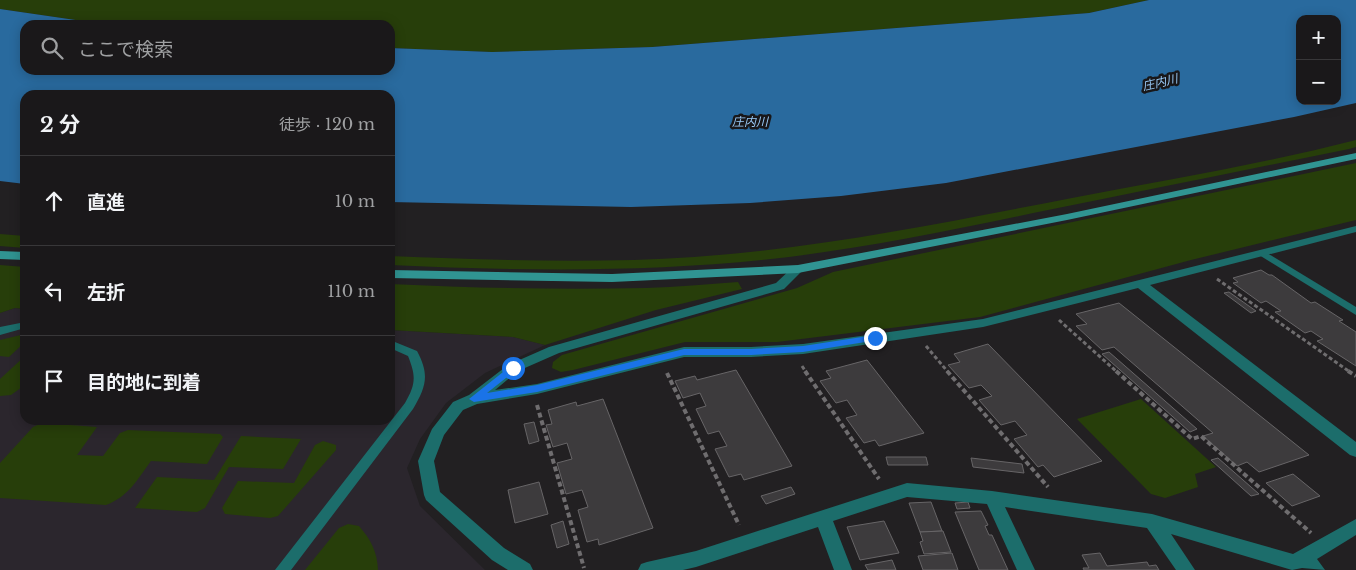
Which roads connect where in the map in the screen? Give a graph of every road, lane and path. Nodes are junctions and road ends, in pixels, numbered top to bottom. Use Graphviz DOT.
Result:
graph roads {
  1 [pos="1356,156"];
  2 [pos="1356,229"];
  3 [pos="1262,253"];
  4 [pos="0,255"];
  5 [pos="20,256"];
  6 [pos="798,269"];
  7 [pos="395,274"];
  8 [pos="1208,274"];
  9 [pos="1141,284"];
  10 [pos="1356,312"];
  11 [pos="1052,314"];
  12 [pos="20,326"];
  13 [pos="0,331"];
  14 [pos="922,342"];
  15 [pos="395,346"];
  16 [pos="799,361"];
  17 [pos="664,368"];
  18 [pos="1356,376"];
  19 [pos="474,399"];
  20 [pos="536,402"];
  21 [pos="395,424"];
  22 [pos="394,425"];
  23 [pos="1356,451"];
  24 [pos="879,479"];
  25 [pos="1050,488"];
  26 [pos="992,498"];
  27 [pos="823,518"];
  28 [pos="1152,521"];
  29 [pos="739,526"];
  30 [pos="1356,526"];
  31 [pos="1311,533"];
  32 [pos="1303,558"];
  33 [pos="584,568"];
  34 [pos="282,570"];
  35 [pos="524,570"];
  36 [pos="647,570"];
  37 [pos="843,570"];
  38 [pos="1026,570"];
  39 [pos="1186,570"];
  40 [pos="1316,570"];
  1 -- 6 [label="street"];
  2 -- 3 [label="street"];
  3 -- 9 [label="street"];
  3 -- 10 [label="lane"];
  4 -- 5 [label="street"];
  6 -- 7 [label="street"];
  6 -- 19 [label="street"];
  8 -- 18 [label="path"];
  9 -- 19 [label="street"];
  9 -- 23 [label="street"];
  11 -- 31 [label="path"];
  12 -- 13 [label="lane"];
  14 -- 25 [label="path"];
  15 -- 21 [label="lane"];
  16 -- 24 [label="path"];
  17 -- 29 [label="path"];
  19 -- 35 [label="street"];
  20 -- 33 [label="path"];
  22 -- 34 [label="lane"];
  26 -- 27 [label="street"];
  26 -- 28 [label="street"];
  26 -- 38 [label="street"];
  27 -- 36 [label="street"];
  27 -- 37 [label="street"];
  28 -- 32 [label="street"];
  28 -- 39 [label="street"];
  30 -- 32 [label="street"];
  32 -- 40 [label="street"];
}
